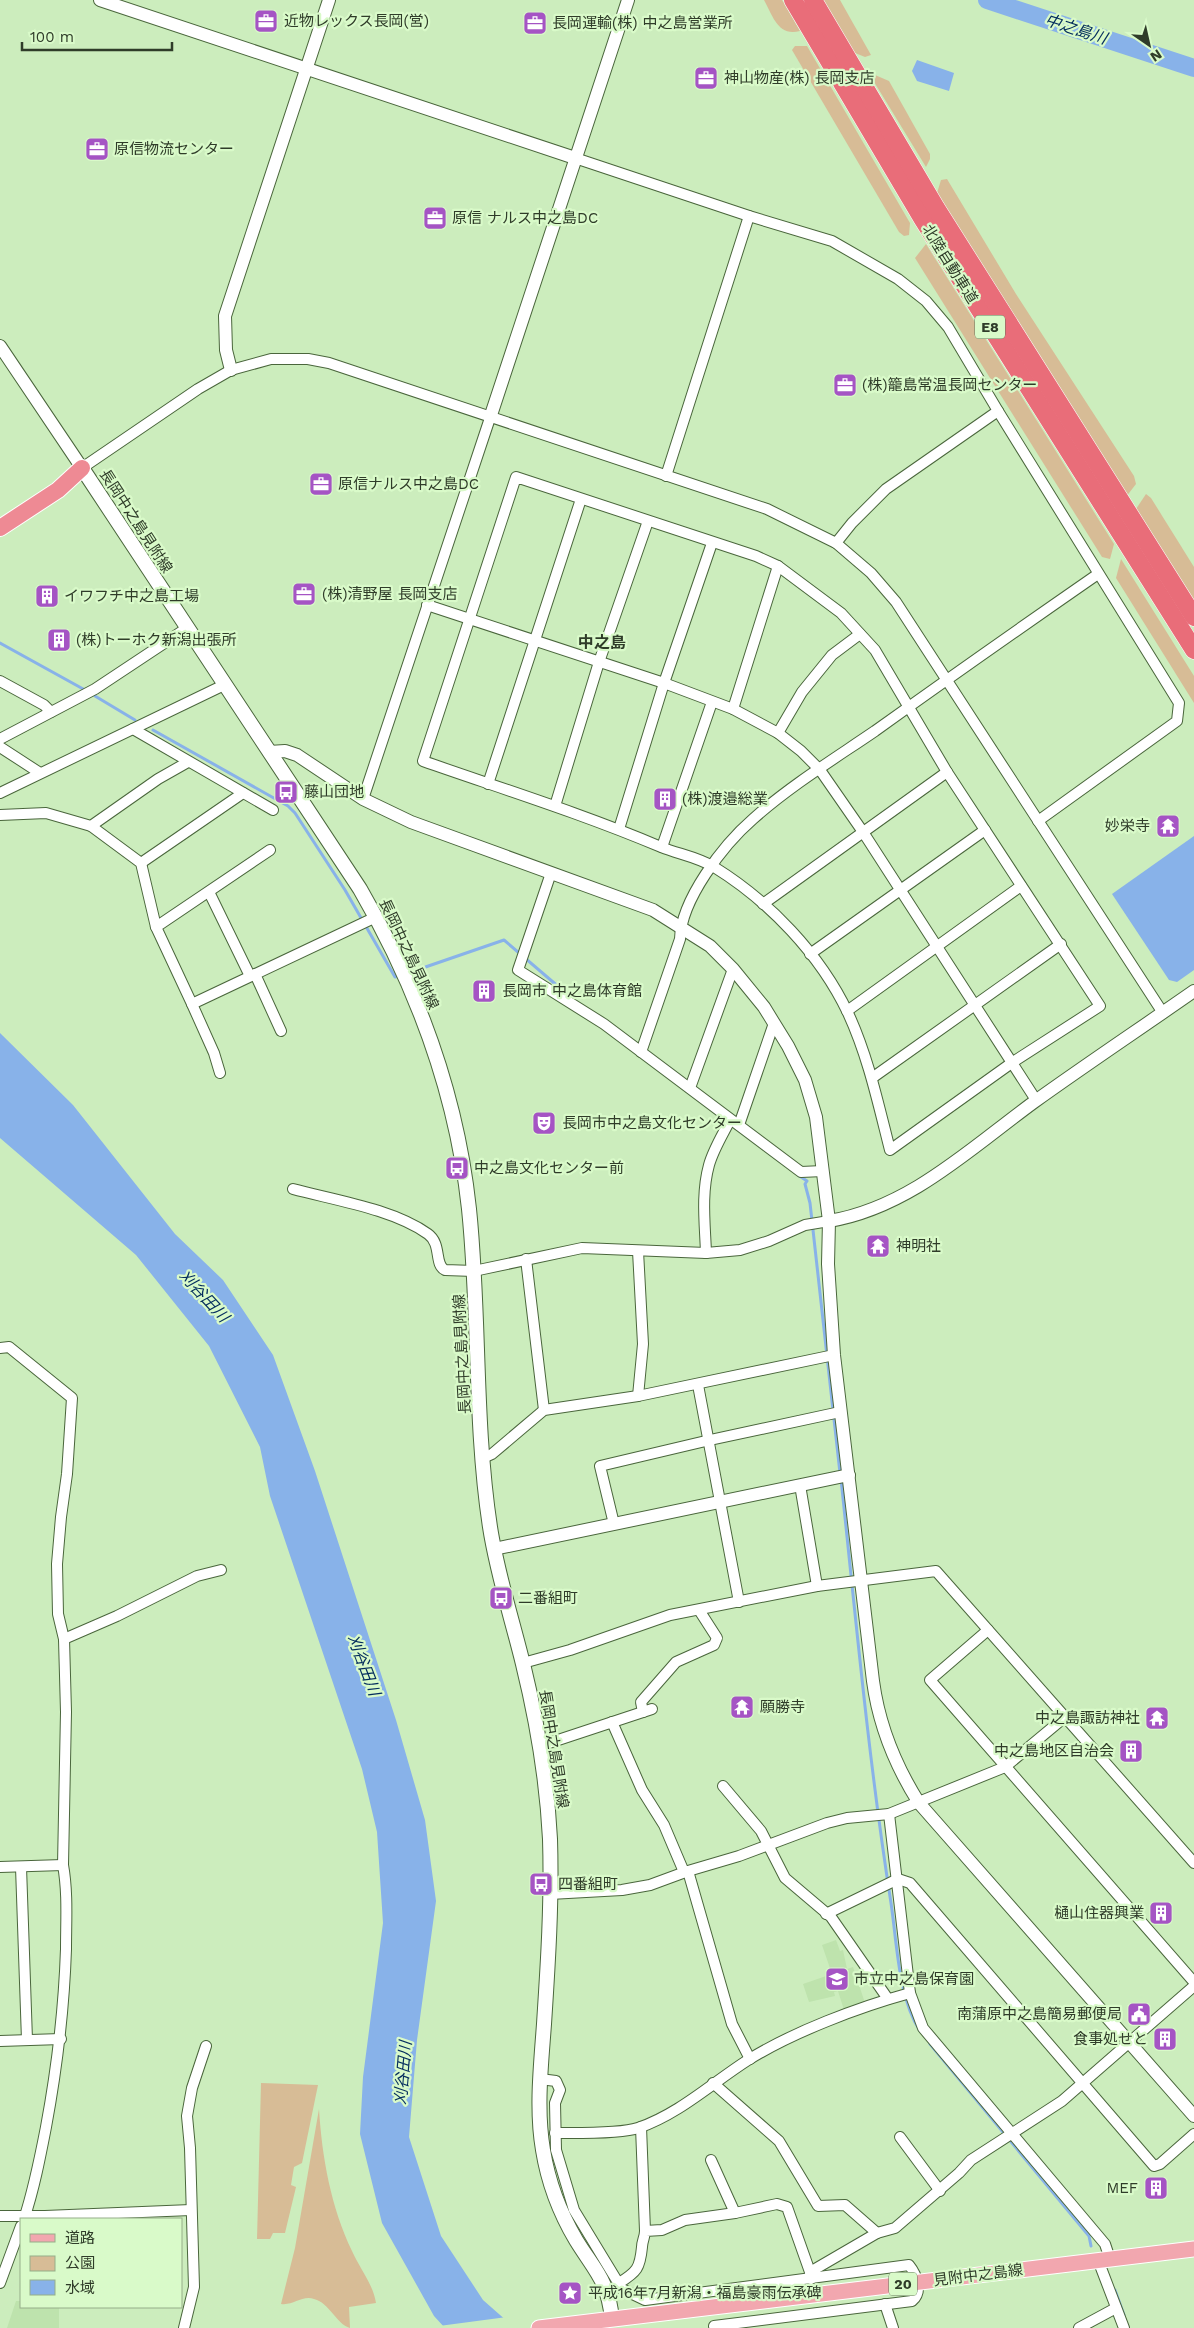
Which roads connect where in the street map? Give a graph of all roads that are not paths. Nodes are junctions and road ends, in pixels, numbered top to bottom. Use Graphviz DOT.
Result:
graph roads {
  1 [pos="100,0"];
  2 [pos="328,0"];
  3 [pos="628,0"];
  4 [pos="793,0"];
  5 [pos="813,0"];
  6 [pos="306,68"];
  7 [pos="575,158"];
  8 [pos="749,216"];
  9 [pos="0,346"];
  10 [pos="231,370"];
  11 [pos="998,412"];
  12 [pos="490,418"];
  13 [pos="82,468"];
  14 [pos="666,476"];
  15 [pos="581,499"];
  16 [pos="0,518"];
  17 [pos="648,521"];
  18 [pos="0,528"];
  19 [pos="712,543"];
  20 [pos="836,543"];
  21 [pos="778,566"];
  22 [pos="1098,574"];
  23 [pos="427,605"];
  24 [pos="1194,617"];
  25 [pos="469,619"];
  26 [pos="186,628"];
  27 [pos="860,634"];
  28 [pos="535,640"];
  29 [pos="1194,650"];
  30 [pos="599,662"];
  31 [pos="946,680"];
  32 [pos="0,681"];
  33 [pos="664,682"];
  34 [pos="224,685"];
  35 [pos="712,702"];
  36 [pos="908,707"];
  37 [pos="733,709"];
  38 [pos="51,712"];
  39 [pos="133,729"];
  40 [pos="778,734"];
  41 [pos="0,739"];
  42 [pos="0,747"];
  43 [pos="269,752"];
  44 [pos="188,762"];
  45 [pos="820,770"];
  46 [pos="948,772"];
  47 [pos="40,773"];
  48 [pos="488,784"];
  49 [pos="0,793"];
  50 [pos="243,793"];
  51 [pos="363,798"];
  52 [pos="555,806"];
  53 [pos="273,810"];
  54 [pos="0,815"];
  55 [pos="1038,821"];
  56 [pos="91,826"];
  57 [pos="619,828"];
  58 [pos="985,830"];
  59 [pos="863,832"];
  60 [pos="662,847"];
  61 [pos="270,850"];
  62 [pos="141,863"];
  63 [pos="711,866"];
  64 [pos="551,873"];
  65 [pos="1021,886"];
  66 [pos="900,889"];
  67 [pos="210,892"];
  68 [pos="763,904"];
  69 [pos="376,916"];
  70 [pos="680,926"];
  71 [pos="156,927"];
  72 [pos="1060,944"];
  73 [pos="938,947"];
  74 [pos="810,954"];
  75 [pos="733,969"];
  76 [pos="253,975"];
  77 [pos="1194,990"];
  78 [pos="192,1004"];
  79 [pos="976,1004"];
  80 [pos="847,1011"];
  81 [pos="1162,1013"];
  82 [pos="774,1023"];
  83 [pos="281,1031"];
  84 [pos="641,1052"];
  85 [pos="1013,1062"];
  86 [pos="220,1073"];
  87 [pos="872,1078"];
  88 [pos="690,1088"];
  89 [pos="1036,1100"];
  90 [pos="730,1120"];
  91 [pos="740,1126"];
  92 [pos="823,1171"];
  93 [pos="292,1189"];
  94 [pos="829,1221"];
  95 [pos="638,1251"];
  96 [pos="706,1253"];
  97 [pos="526,1259"];
  98 [pos="474,1271"];
  99 [pos="0,1348"];
  100 [pos="834,1355"];
  101 [pos="698,1385"];
  102 [pos="638,1396"];
  103 [pos="544,1410"];
  104 [pos="840,1412"];
  105 [pos="710,1440"];
  106 [pos="483,1458"];
  107 [pos="849,1475"];
  108 [pos="800,1485"];
  109 [pos="722,1502"];
  110 [pos="614,1524"];
  111 [pos="494,1549"];
  112 [pos="221,1570"];
  113 [pos="861,1580"];
  114 [pos="817,1586"];
  115 [pos="739,1602"];
  116 [pos="699,1610"];
  117 [pos="988,1630"];
  118 [pos="64,1639"];
  119 [pos="523,1663"];
  120 [pos="1065,1717"];
  121 [pos="612,1722"];
  122 [pos="540,1746"];
  123 [pos="1005,1767"];
  124 [pos="723,1786"];
  125 [pos="920,1803"];
  126 [pos="889,1814"];
  127 [pos="769,1846"];
  128 [pos="1194,1863"];
  129 [pos="63,1866"];
  130 [pos="0,1867"];
  131 [pos="22,1867"];
  132 [pos="686,1871"];
  133 [pos="898,1879"];
  134 [pos="550,1894"];
  135 [pos="826,1914"];
  136 [pos="1194,1984"];
  137 [pos="910,1993"];
  138 [pos="888,1999"];
  139 [pos="61,2039"];
  140 [pos="27,2040"];
  141 [pos="0,2041"];
  142 [pos="1129,2043"];
  143 [pos="206,2046"];
  144 [pos="750,2059"];
  145 [pos="540,2079"];
  146 [pos="1083,2083"];
  147 [pos="713,2084"];
  148 [pos="1194,2116"];
  149 [pos="641,2127"];
  150 [pos="1012,2132"];
  151 [pos="554,2134"];
  152 [pos="1194,2134"];
  153 [pos="900,2137"];
  154 [pos="711,2160"];
  155 [pos="940,2191"];
  156 [pos="191,2210"];
  157 [pos="735,2213"];
  158 [pos="0,2216"];
  159 [pos="24,2218"];
  160 [pos="20,2229"];
  161 [pos="645,2231"];
  162 [pos="877,2233"];
  163 [pos="1194,2248"];
  164 [pos="1104,2260"];
  165 [pos="810,2275"];
  166 [pos="918,2282"];
  167 [pos="0,2283"];
  168 [pos="618,2283"];
  169 [pos="885,2304"];
  170 [pos="1116,2308"];
  171 [pos="612,2319"];
  172 [pos="184,2328"];
  173 [pos="539,2328"];
  174 [pos="715,2328"];
  175 [pos="893,2328"];
  176 [pos="1079,2328"];
  177 [pos="1124,2328"];
  1 -- 6 [label="street"];
  2 -- 6 [label="street"];
  3 -- 7 [label="street"];
  4 -- 29 [label="highway, 北陸自動車道 / E8"];
  5 -- 24 [label="highway, 北陸自動車道 / E8"];
  6 -- 7 [label="street"];
  6 -- 10 [label="street"];
  7 -- 8 [label="street"];
  7 -- 12 [label="street"];
  8 -- 11 [label="street"];
  8 -- 14 [label="street"];
  9 -- 13 [label="street"];
  10 -- 12 [label="street"];
  10 -- 13 [label="street"];
  11 -- 20 [label="street"];
  11 -- 22 [label="street"];
  12 -- 14 [label="street"];
  12 -- 23 [label="street"];
  13 -- 16 [label="highway"];
  13 -- 18 [label="highway"];
  13 -- 26 [label="main road, 長岡中之島見附線"];
  14 -- 20 [label="street"];
  15 -- 17 [label="street"];
  15 -- 25 [label="street"];
  15 -- 28 [label="street"];
  17 -- 19 [label="street"];
  17 -- 30 [label="street"];
  19 -- 21 [label="street"];
  19 -- 33 [label="street"];
  20 -- 31 [label="street"];
  21 -- 27 [label="street"];
  21 -- 37 [label="street"];
  22 -- 31 [label="street"];
  22 -- 55 [label="street"];
  23 -- 25 [label="street"];
  23 -- 51 [label="street"];
  25 -- 28 [label="street"];
  25 -- 48 [label="street"];
  26 -- 34 [label="main road, 長岡中之島見附線"];
  26 -- 38 [label="street"];
  27 -- 36 [label="street"];
  27 -- 40 [label="street"];
  28 -- 30 [label="street"];
  28 -- 48 [label="street"];
  30 -- 33 [label="street"];
  30 -- 52 [label="street"];
  31 -- 36 [label="street"];
  31 -- 55 [label="street"];
  32 -- 38 [label="street"];
  33 -- 35 [label="street"];
  33 -- 57 [label="street"];
  34 -- 39 [label="street"];
  34 -- 43 [label="main road, 長岡中之島見附線"];
  35 -- 37 [label="street"];
  35 -- 60 [label="street"];
  36 -- 45 [label="street"];
  36 -- 46 [label="street"];
  37 -- 40 [label="street"];
  38 -- 41 [label="street"];
  39 -- 44 [label="street"];
  39 -- 47 [label="street"];
  40 -- 45 [label="street"];
  42 -- 47 [label="street"];
  43 -- 51 [label="street"];
  43 -- 69 [label="main road, 長岡中之島見附線"];
  44 -- 50 [label="street"];
  44 -- 56 [label="street"];
  45 -- 59 [label="street"];
  45 -- 63 [label="street"];
  46 -- 58 [label="street"];
  46 -- 59 [label="street"];
  47 -- 49 [label="street"];
  48 -- 52 [label="street"];
  50 -- 53 [label="street"];
  50 -- 62 [label="street"];
  51 -- 64 [label="street"];
  52 -- 57 [label="street"];
  54 -- 56 [label="street"];
  55 -- 81 [label="street"];
  56 -- 62 [label="street"];
  57 -- 60 [label="street"];
  58 -- 65 [label="street"];
  58 -- 66 [label="street"];
  59 -- 66 [label="street"];
  59 -- 68 [label="street"];
  60 -- 63 [label="street"];
  61 -- 67 [label="street"];
  62 -- 71 [label="street"];
  63 -- 68 [label="street"];
  63 -- 70 [label="street"];
  64 -- 70 [label="street"];
  64 -- 84 [label="street"];
  65 -- 72 [label="street"];
  65 -- 73 [label="street"];
  66 -- 73 [label="street"];
  66 -- 74 [label="street"];
  67 -- 71 [label="street"];
  67 -- 76 [label="street"];
  68 -- 74 [label="street"];
  69 -- 76 [label="street"];
  69 -- 98 [label="main road, 長岡中之島見附線"];
  70 -- 75 [label="street"];
  70 -- 84 [label="street"];
  71 -- 78 [label="street"];
  72 -- 79 [label="street"];
  72 -- 85 [label="street"];
  73 -- 79 [label="street"];
  73 -- 80 [label="street"];
  74 -- 80 [label="street"];
  75 -- 82 [label="street"];
  75 -- 88 [label="street"];
  76 -- 78 [label="street"];
  76 -- 83 [label="street"];
  77 -- 81 [label="street"];
  78 -- 86 [label="street"];
  79 -- 85 [label="street"];
  79 -- 87 [label="street"];
  80 -- 87 [label="street"];
  81 -- 89 [label="street"];
  82 -- 91 [label="street"];
  82 -- 92 [label="street"];
  84 -- 88 [label="street"];
  85 -- 87 [label="street"];
  85 -- 89 [label="street"];
  88 -- 90 [label="street"];
  89 -- 94 [label="street"];
  90 -- 91 [label="street"];
  90 -- 96 [label="street"];
  91 -- 92 [label="street"];
  92 -- 94 [label="street"];
  93 -- 98 [label="street"];
  94 -- 96 [label="street"];
  94 -- 100 [label="street"];
  95 -- 96 [label="street"];
  95 -- 97 [label="street"];
  95 -- 102 [label="street"];
  97 -- 98 [label="street"];
  97 -- 103 [label="street"];
  98 -- 106 [label="main road, 長岡中之島見附線"];
  99 -- 118 [label="street"];
  100 -- 101 [label="street"];
  100 -- 104 [label="street"];
  101 -- 102 [label="street"];
  101 -- 105 [label="street"];
  102 -- 103 [label="street"];
  103 -- 106 [label="street"];
  104 -- 105 [label="street"];
  104 -- 107 [label="street"];
  105 -- 109 [label="street"];
  105 -- 110 [label="street"];
  106 -- 111 [label="main road, 長岡中之島見附線"];
  107 -- 108 [label="street"];
  107 -- 113 [label="street"];
  108 -- 109 [label="street"];
  108 -- 114 [label="street"];
  109 -- 110 [label="street"];
  109 -- 115 [label="street"];
  110 -- 111 [label="street"];
  111 -- 119 [label="main road, 長岡中之島見附線"];
  112 -- 118 [label="street"];
  113 -- 114 [label="street"];
  113 -- 117 [label="street"];
  113 -- 125 [label="street"];
  114 -- 115 [label="street"];
  115 -- 116 [label="street"];
  116 -- 119 [label="street"];
  116 -- 121 [label="street"];
  117 -- 120 [label="street"];
  117 -- 123 [label="street"];
  118 -- 129 [label="street"];
  119 -- 122 [label="main road, 長岡中之島見附線"];
  120 -- 123 [label="street"];
  120 -- 128 [label="street"];
  121 -- 122 [label="street"];
  121 -- 132 [label="street"];
  122 -- 134 [label="main road, 長岡中之島見附線"];
  123 -- 125 [label="street"];
  123 -- 136 [label="street"];
  124 -- 127 [label="street"];
  125 -- 126 [label="street"];
  125 -- 142 [label="street"];
  126 -- 127 [label="street"];
  126 -- 133 [label="street"];
  127 -- 132 [label="street"];
  127 -- 135 [label="street"];
  129 -- 131 [label="street"];
  129 -- 139 [label="street"];
  130 -- 131 [label="street"];
  131 -- 140 [label="street"];
  132 -- 134 [label="street"];
  132 -- 144 [label="street"];
  133 -- 135 [label="street"];
  133 -- 137 [label="street"];
  133 -- 146 [label="street"];
  134 -- 145 [label="main road, 長岡中之島見附線"];
  135 -- 138 [label="street"];
  136 -- 142 [label="street"];
  137 -- 138 [label="street"];
  137 -- 150 [label="street"];
  138 -- 144 [label="street"];
  139 -- 140 [label="street"];
  139 -- 159 [label="street"];
  140 -- 141 [label="street"];
  142 -- 146 [label="street"];
  142 -- 148 [label="street"];
  143 -- 156 [label="street"];
  144 -- 147 [label="street"];
  145 -- 151 [label="street"];
  145 -- 171 [label="main road, 長岡中之島見附線"];
  146 -- 150 [label="street"];
  146 -- 152 [label="street"];
  147 -- 149 [label="street"];
  147 -- 162 [label="street"];
  149 -- 151 [label="street"];
  149 -- 161 [label="street"];
  150 -- 155 [label="street"];
  150 -- 164 [label="street"];
  151 -- 168 [label="street"];
  153 -- 155 [label="street"];
  154 -- 157 [label="street"];
  155 -- 162 [label="street"];
  156 -- 159 [label="street"];
  156 -- 172 [label="street"];
  157 -- 161 [label="street"];
  157 -- 165 [label="street"];
  158 -- 159 [label="street"];
  160 -- 167 [label="street"];
  161 -- 168 [label="street"];
  162 -- 165 [label="street"];
  163 -- 164 [label="main road, 見附中之島線 / 20"];
  164 -- 166 [label="main road, 見附中之島線 / 20"];
  164 -- 170 [label="street"];
  165 -- 166 [label="street"];
  165 -- 168 [label="street"];
  166 -- 169 [label="street"];
  166 -- 171 [label="main road, 見附中之島線 / 20"];
  169 -- 174 [label="street"];
  169 -- 175 [label="street"];
  170 -- 176 [label="street"];
  170 -- 177 [label="street"];
  171 -- 173 [label="main road, 20"];
}
